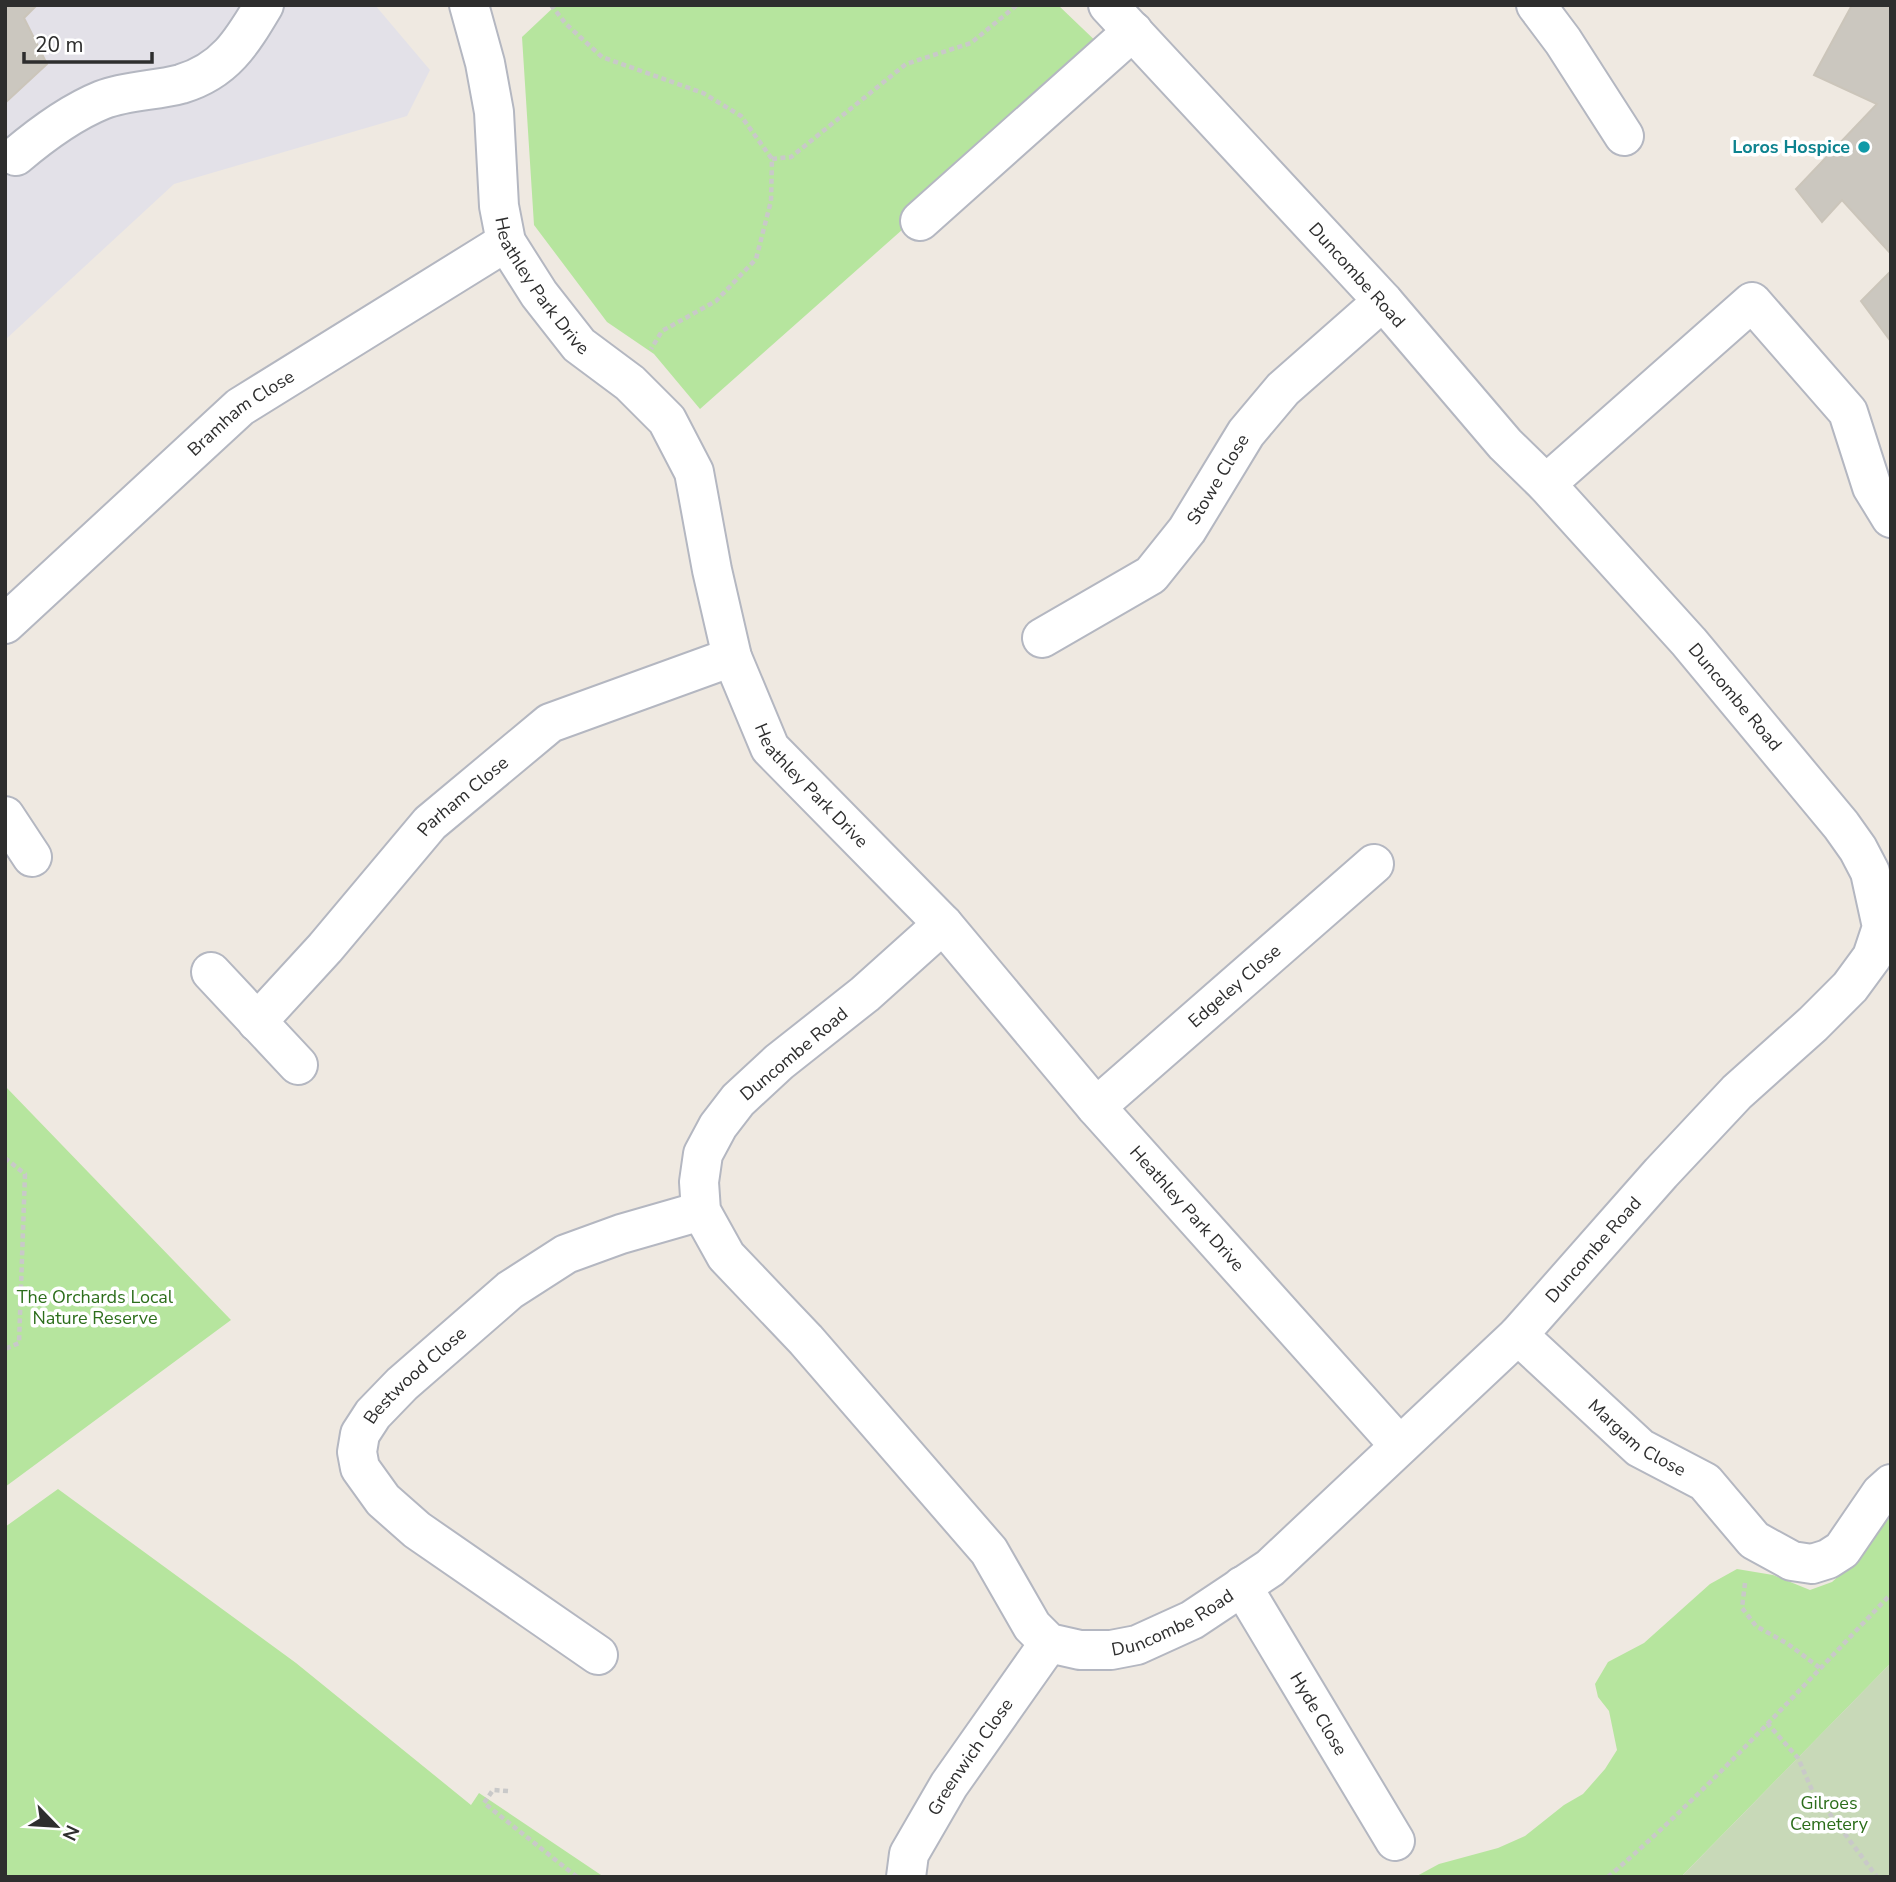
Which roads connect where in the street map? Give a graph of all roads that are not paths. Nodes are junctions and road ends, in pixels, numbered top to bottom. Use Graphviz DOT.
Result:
graph roads {
  1 [pos="264,5"];
  2 [pos="468,5"];
  3 [pos="1536,5"];
  4 [pos="1121,18"];
  5 [pos="1624,135"];
  6 [pos="16,156"];
  7 [pos="920,221"];
  8 [pos="506,243"];
  9 [pos="1382,302"];
  10 [pos="1546,484"];
  11 [pos="1891,518"];
  12 [pos="5,624"];
  13 [pos="1041,638"];
  14 [pos="732,657"];
  15 [pos="5,816"];
  16 [pos="32,857"];
  17 [pos="1374,864"];
  18 [pos="943,924"];
  19 [pos="1881,961"];
  20 [pos="211,972"];
  21 [pos="257,1022"];
  22 [pos="298,1065"];
  23 [pos="1096,1107"];
  24 [pos="701,1212"];
  25 [pos="1518,1335"];
  26 [pos="1399,1445"];
  27 [pos="1891,1484"];
  28 [pos="1242,1586"];
  29 [pos="1049,1643"];
  30 [pos="598,1655"];
  31 [pos="1395,1840"];
  32 [pos="906,1877"];
  1 -- 6 [label="street"];
  2 -- 8 [label="street, Heathley Park Drive"];
  3 -- 5 [label="street"];
  4 -- 7 [label="street"];
  4 -- 9 [label="street, Duncombe Road"];
  8 -- 12 [label="street, Bramham Close"];
  8 -- 14 [label="street, Heathley Park Drive"];
  9 -- 10 [label="street, Duncombe Road"];
  9 -- 13 [label="street, Stowe Close"];
  10 -- 11 [label="street"];
  10 -- 19 [label="street, Duncombe Road"];
  14 -- 18 [label="street, Heathley Park Drive"];
  14 -- 21 [label="street, Parham Close"];
  15 -- 16 [label="street"];
  17 -- 23 [label="street, Edgeley Close"];
  18 -- 23 [label="street, Heathley Park Drive"];
  18 -- 24 [label="street, Duncombe Road"];
  19 -- 25 [label="street, Duncombe Road"];
  20 -- 21 [label="street"];
  21 -- 22 [label="street"];
  23 -- 26 [label="street, Heathley Park Drive"];
  24 -- 29 [label="street, Duncombe Road"];
  24 -- 30 [label="street, Bestwood Close"];
  25 -- 26 [label="street, Duncombe Road"];
  25 -- 27 [label="street, Margam Close"];
  26 -- 28 [label="street, Duncombe Road"];
  28 -- 29 [label="street, Duncombe Road"];
  28 -- 31 [label="street, Hyde Close"];
  29 -- 32 [label="street, Greenwich Close"];
}
